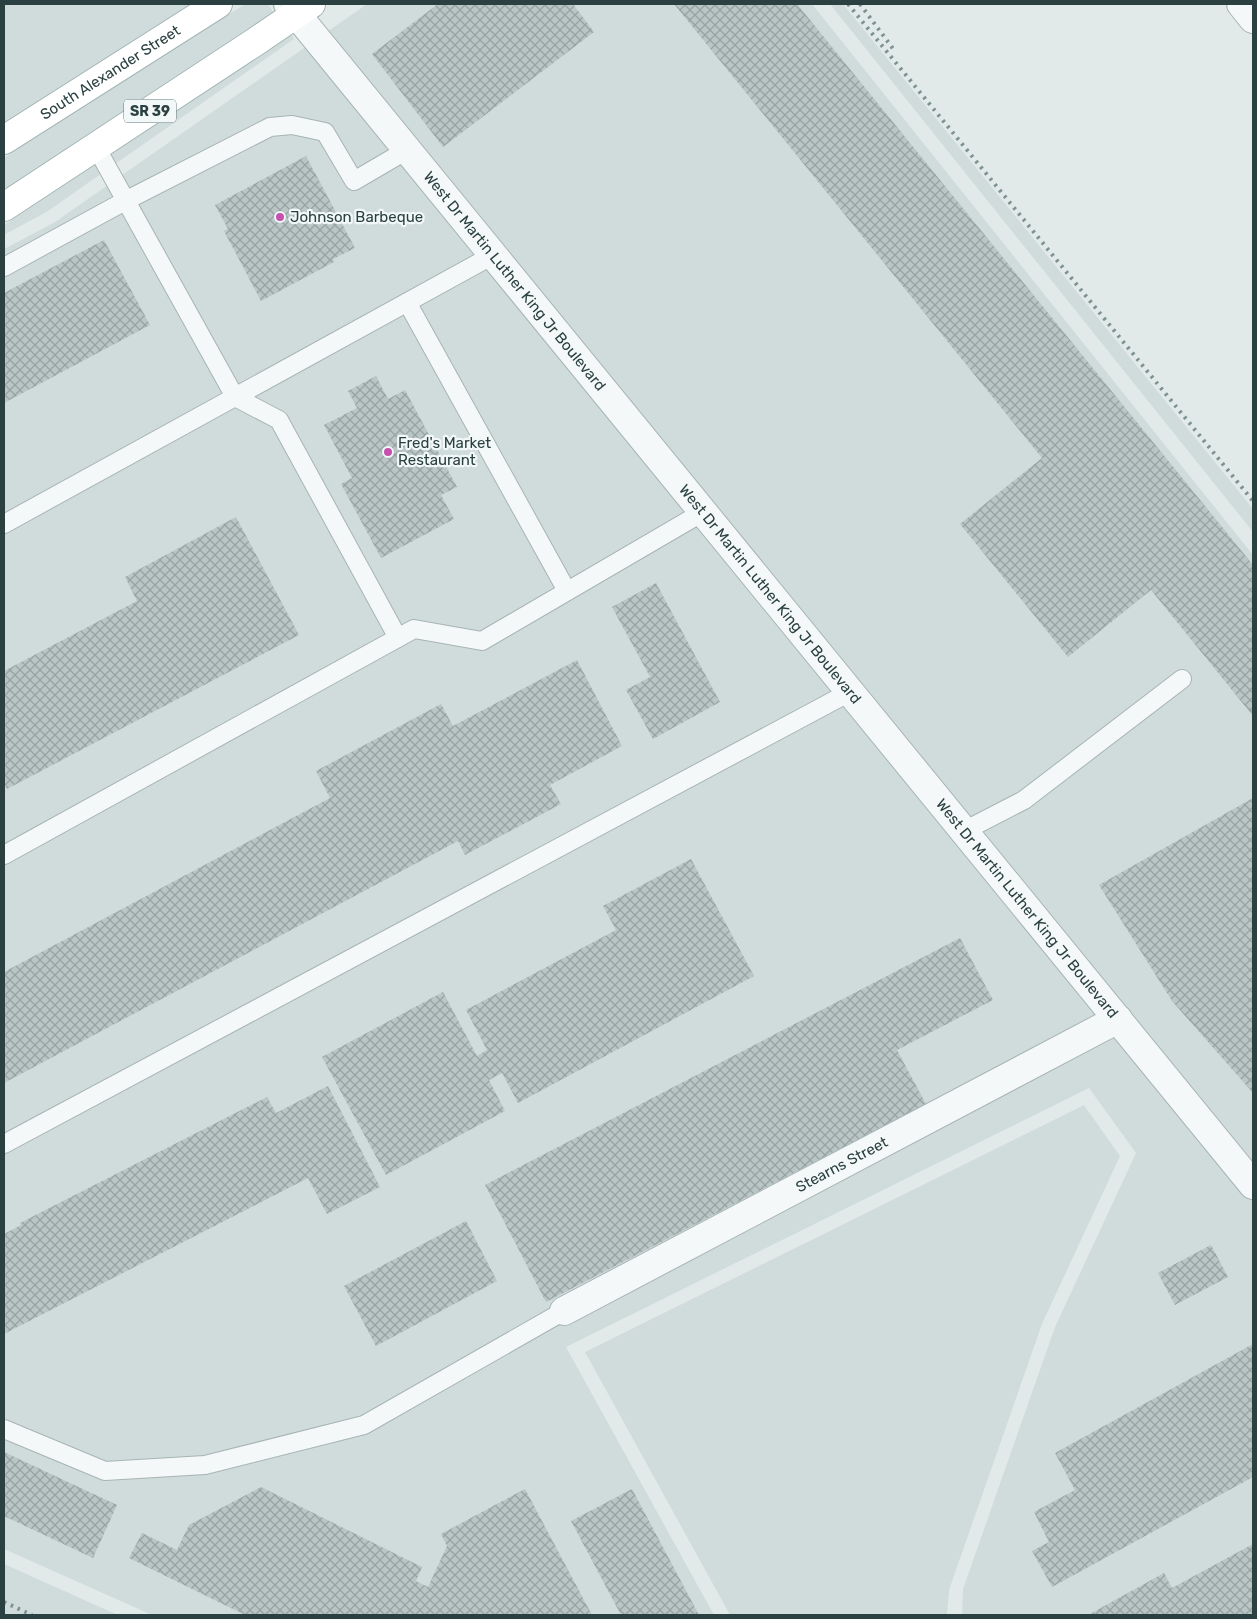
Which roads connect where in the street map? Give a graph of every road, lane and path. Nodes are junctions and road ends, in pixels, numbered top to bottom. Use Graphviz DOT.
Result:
graph roads {
  1 [pos="218,4"];
  2 [pos="1241,4"];
  3 [pos="298,7"];
  4 [pos="1253,19"];
  5 [pos="4,140"];
  6 [pos="96,147"];
  7 [pos="407,150"];
  8 [pos="125,201"];
  9 [pos="4,207"];
  10 [pos="493,255"];
  11 [pos="4,267"];
  12 [pos="407,302"];
  13 [pos="235,397"];
  14 [pos="703,512"];
  15 [pos="4,524"];
  16 [pos="566,591"];
  17 [pos="398,638"];
  18 [pos="1182,679"];
  19 [pos="850,692"];
  20 [pos="964,831"];
  21 [pos="4,855"];
  22 [pos="1118,1020"];
  23 [pos="4,1144"];
  24 [pos="1253,1186"];
  25 [pos="564,1311"];
  26 [pos="4,1429"];
  1 -- 5 [label="main road, South Alexander Street"];
  2 -- 4 [label="street"];
  3 -- 6 [label="main road, SR 39"];
  3 -- 7 [label="street, West Dr Martin Luther King Jr Boulevard"];
  6 -- 8 [label="lane"];
  6 -- 9 [label="main road, SR 39"];
  7 -- 8 [label="lane"];
  7 -- 10 [label="street, West Dr Martin Luther King Jr Boulevard"];
  8 -- 11 [label="lane"];
  8 -- 13 [label="lane"];
  10 -- 12 [label="lane"];
  10 -- 14 [label="street, West Dr Martin Luther King Jr Boulevard"];
  12 -- 13 [label="lane"];
  12 -- 16 [label="lane"];
  13 -- 15 [label="lane"];
  13 -- 17 [label="lane"];
  14 -- 16 [label="lane"];
  14 -- 19 [label="street, West Dr Martin Luther King Jr Boulevard"];
  16 -- 17 [label="lane"];
  17 -- 21 [label="lane"];
  18 -- 20 [label="lane"];
  19 -- 20 [label="street, West Dr Martin Luther King Jr Boulevard"];
  19 -- 23 [label="lane"];
  20 -- 22 [label="street, West Dr Martin Luther King Jr Boulevard"];
  22 -- 24 [label="street, West Dr Martin Luther King Jr Boulevard"];
  22 -- 25 [label="street, Stearns Street"];
  25 -- 26 [label="lane"];
}
